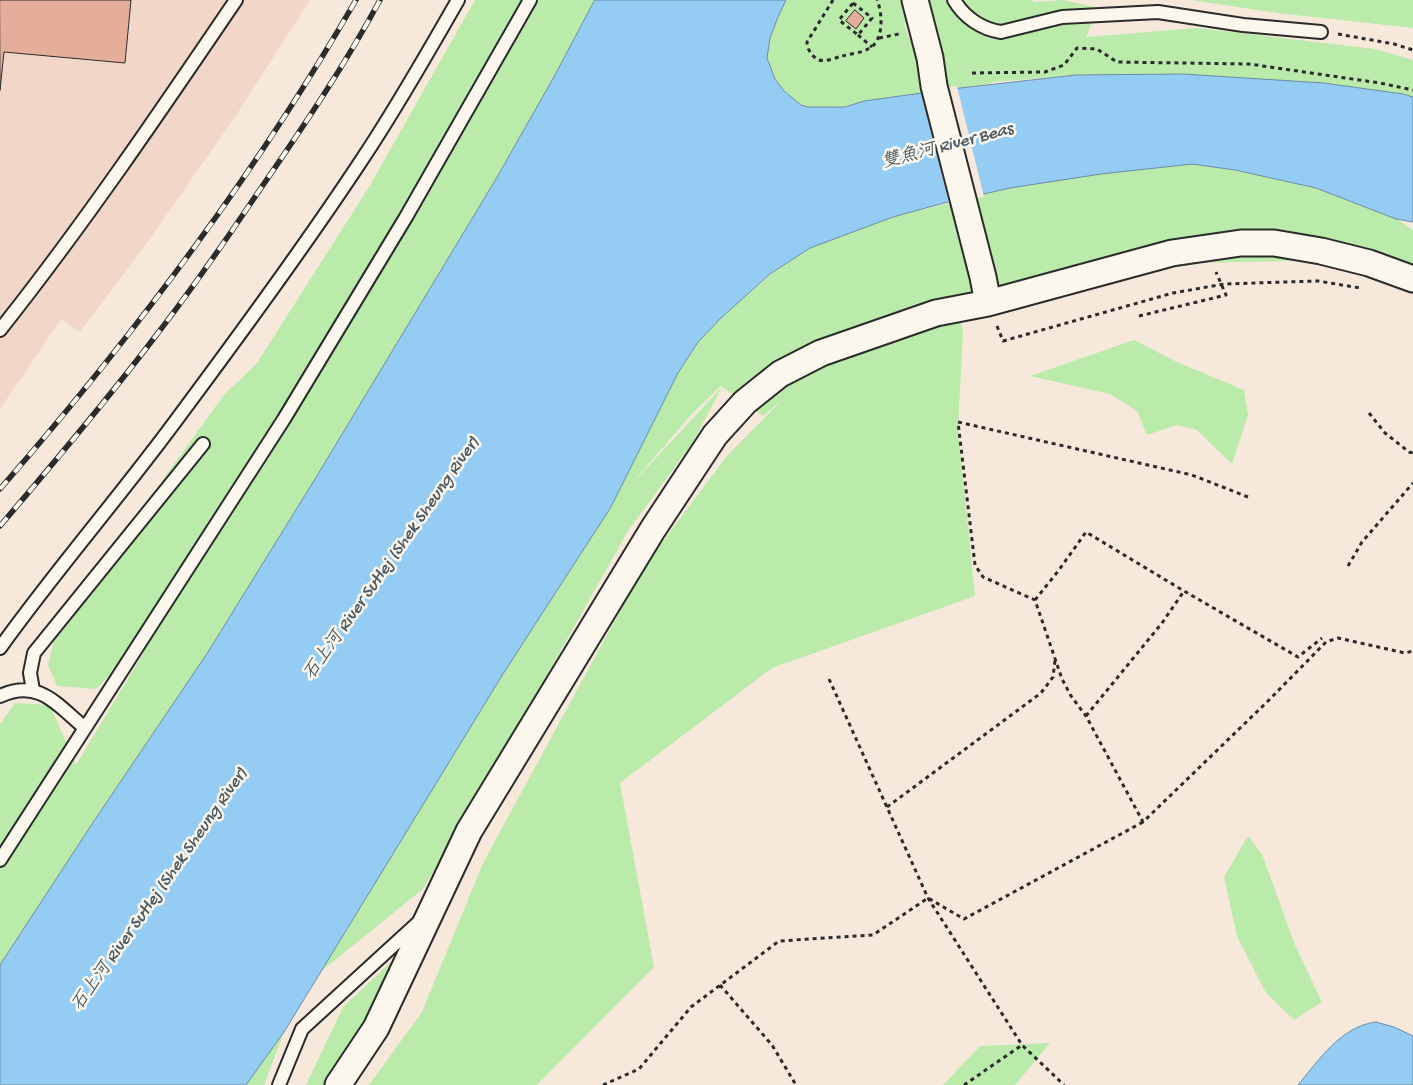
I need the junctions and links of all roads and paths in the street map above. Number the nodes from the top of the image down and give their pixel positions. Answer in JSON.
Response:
{"nodes":[{"id":1,"x":236,"y":0,"type":"edge"},
{"id":2,"x":458,"y":0,"type":"edge"},
{"id":3,"x":530,"y":0,"type":"edge"},
{"id":4,"x":833,"y":0,"type":"edge"},
{"id":5,"x":877,"y":0,"type":"edge"},
{"id":6,"x":916,"y":0,"type":"edge"},
{"id":7,"x":954,"y":0,"type":"edge"},
{"id":8,"x":854,"y":1,"type":"edge"},
{"id":9,"x":1321,"y":32,"type":"joint"},
{"id":10,"x":858,"y":35,"type":"junction"},
{"id":11,"x":872,"y":47,"type":"junction"},
{"id":12,"x":1413,"y":50,"type":"edge"},
{"id":13,"x":972,"y":73,"type":"dead end"},
{"id":14,"x":1413,"y":90,"type":"edge"},
{"id":15,"x":1216,"y":271,"type":"dead end"},
{"id":16,"x":1413,"y":279,"type":"edge"},
{"id":17,"x":1368,"y":290,"type":"dead end"},
{"id":18,"x":988,"y":303,"type":"junction"},
{"id":19,"x":1139,"y":316,"type":"dead end"},
{"id":20,"x":0,"y":330,"type":"edge"},
{"id":21,"x":1369,"y":413,"type":"dead end"},
{"id":22,"x":203,"y":444,"type":"dead end"},
{"id":23,"x":1413,"y":453,"type":"edge"},
{"id":24,"x":1413,"y":483,"type":"edge"},
{"id":25,"x":1248,"y":498,"type":"dead end"},
{"id":26,"x":1348,"y":566,"type":"dead end"},
{"id":27,"x":1184,"y":591,"type":"junction"},
{"id":28,"x":1034,"y":600,"type":"junction"},
{"id":29,"x":1322,"y":638,"type":"dead end"},
{"id":30,"x":0,"y":648,"type":"edge"},
{"id":31,"x":1413,"y":652,"type":"edge"},
{"id":32,"x":1055,"y":660,"type":"junction"},
{"id":33,"x":829,"y":679,"type":"dead end"},
{"id":34,"x":33,"y":690,"type":"junction"},
{"id":35,"x":0,"y":696,"type":"edge"},
{"id":36,"x":1086,"y":716,"type":"junction"},
{"id":37,"x":85,"y":728,"type":"junction"},
{"id":38,"x":887,"y":807,"type":"junction"},
{"id":39,"x":1143,"y":822,"type":"junction"},
{"id":40,"x":0,"y":860,"type":"edge"},
{"id":41,"x":928,"y":898,"type":"junction"},
{"id":42,"x":432,"y":910,"type":"junction"},
{"id":43,"x":720,"y":985,"type":"junction"},
{"id":44,"x":1022,"y":1044,"type":"junction"},
{"id":45,"x":279,"y":1085,"type":"edge"},
{"id":46,"x":338,"y":1085,"type":"edge"},
{"id":47,"x":603,"y":1085,"type":"edge"},
{"id":48,"x":796,"y":1085,"type":"edge"},
{"id":49,"x":964,"y":1085,"type":"edge"},
{"id":50,"x":1064,"y":1085,"type":"edge"}],
"edges":[{"from":1,"to":20,"type":"lane"},
{"from":2,"to":30,"type":"lane"},
{"from":3,"to":37,"type":"lane"},
{"from":4,"to":11,"type":"path"},
{"from":5,"to":11,"type":"path"},
{"from":6,"to":18,"type":"street"},
{"from":7,"to":9,"type":"lane"},
{"from":8,"to":10,"type":"path"},
{"from":8,"to":10,"type":"path"},
{"from":9,"to":12,"type":"path"},
{"from":10,"to":11,"type":"path"},
{"from":13,"to":14,"type":"path"},
{"from":15,"to":19,"type":"path"},
{"from":16,"to":18,"type":"street"},
{"from":17,"to":18,"type":"path"},
{"from":18,"to":42,"type":"street"},
{"from":21,"to":23,"type":"path"},
{"from":22,"to":34,"type":"lane"},
{"from":24,"to":26,"type":"path"},
{"from":25,"to":28,"type":"path"},
{"from":27,"to":28,"type":"path"},
{"from":27,"to":29,"type":"path"},
{"from":27,"to":36,"type":"path"},
{"from":28,"to":32,"type":"path"},
{"from":31,"to":39,"type":"path"},
{"from":32,"to":36,"type":"path"},
{"from":32,"to":38,"type":"path"},
{"from":33,"to":38,"type":"path"},
{"from":34,"to":35,"type":"lane"},
{"from":34,"to":37,"type":"lane"},
{"from":36,"to":39,"type":"path"},
{"from":37,"to":40,"type":"lane"},
{"from":38,"to":41,"type":"path"},
{"from":39,"to":41,"type":"path"},
{"from":41,"to":43,"type":"path"},
{"from":41,"to":44,"type":"path"},
{"from":42,"to":45,"type":"lane"},
{"from":42,"to":46,"type":"street"},
{"from":43,"to":47,"type":"path"},
{"from":43,"to":48,"type":"path"},
{"from":44,"to":49,"type":"path"},
{"from":44,"to":50,"type":"path"}]}
